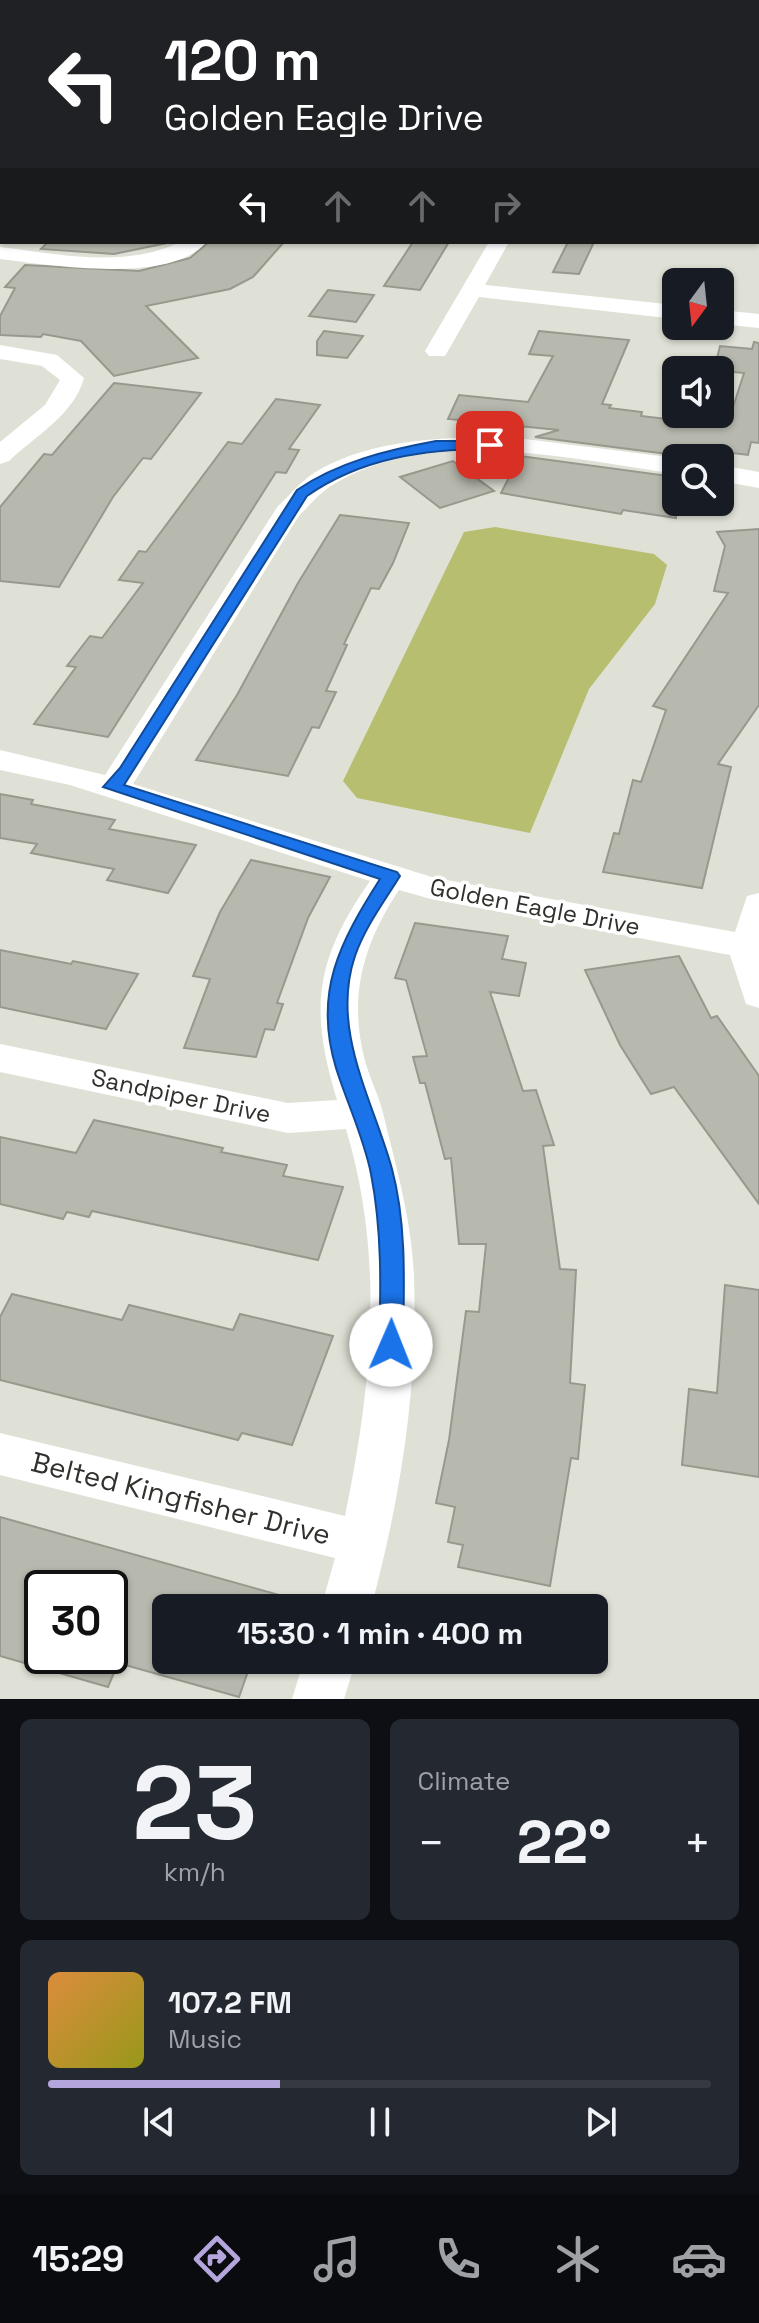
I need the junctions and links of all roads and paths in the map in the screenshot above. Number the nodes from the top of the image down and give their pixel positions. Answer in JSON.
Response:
{"nodes":[{"id":1,"x":192,"y":244,"type":"edge"},
{"id":2,"x":498,"y":244,"type":"edge"},
{"id":3,"x":1,"y":255,"type":"edge"},
{"id":4,"x":472,"y":290,"type":"junction"},
{"id":5,"x":662,"y":310,"type":"edge"},
{"id":6,"x":734,"y":318,"type":"edge"},
{"id":7,"x":759,"y":321,"type":"edge"},
{"id":8,"x":437,"y":351,"type":"dead end"},
{"id":9,"x":0,"y":352,"type":"edge"},
{"id":10,"x":0,"y":456,"type":"edge"},
{"id":11,"x":662,"y":464,"type":"edge"},
{"id":12,"x":734,"y":476,"type":"edge"},
{"id":13,"x":759,"y":480,"type":"edge"},
{"id":14,"x":0,"y":760,"type":"edge"},
{"id":15,"x":112,"y":787,"type":"junction"},
{"id":16,"x":391,"y":876,"type":"junction"},
{"id":17,"x":759,"y":904,"type":"edge"},
{"id":18,"x":750,"y":947,"type":"junction"},
{"id":19,"x":759,"y":995,"type":"edge"},
{"id":20,"x":0,"y":1058,"type":"edge"},
{"id":21,"x":363,"y":1113,"type":"junction"},
{"id":22,"x":0,"y":1454,"type":"edge"},
{"id":23,"x":362,"y":1542,"type":"junction"},
{"id":24,"x":349,"y":1594,"type":"edge"},
{"id":25,"x":326,"y":1674,"type":"edge"},
{"id":26,"x":318,"y":1699,"type":"edge"}],
"edges":[{"from":1,"to":3,"type":"street"},
{"from":2,"to":4,"type":"street"},
{"from":4,"to":5,"type":"street"},
{"from":4,"to":8,"type":"street"},
{"from":6,"to":7,"type":"street"},
{"from":9,"to":10,"type":"street"},
{"from":11,"to":15,"type":"street"},
{"from":12,"to":13,"type":"street"},
{"from":14,"to":15,"type":"street","name":"Golden Eagle Drive"},
{"from":15,"to":16,"type":"street","name":"Golden Eagle Drive"},
{"from":16,"to":18,"type":"street","name":"Golden Eagle Drive"},
{"from":16,"to":21,"type":"street"},
{"from":17,"to":18,"type":"street"},
{"from":18,"to":19,"type":"street"},
{"from":20,"to":21,"type":"street","name":"Sandpiper Drive"},
{"from":21,"to":23,"type":"street"},
{"from":22,"to":23,"type":"street","name":"Belted Kingfisher Drive"},
{"from":23,"to":24,"type":"street"},
{"from":25,"to":26,"type":"street"}]}
